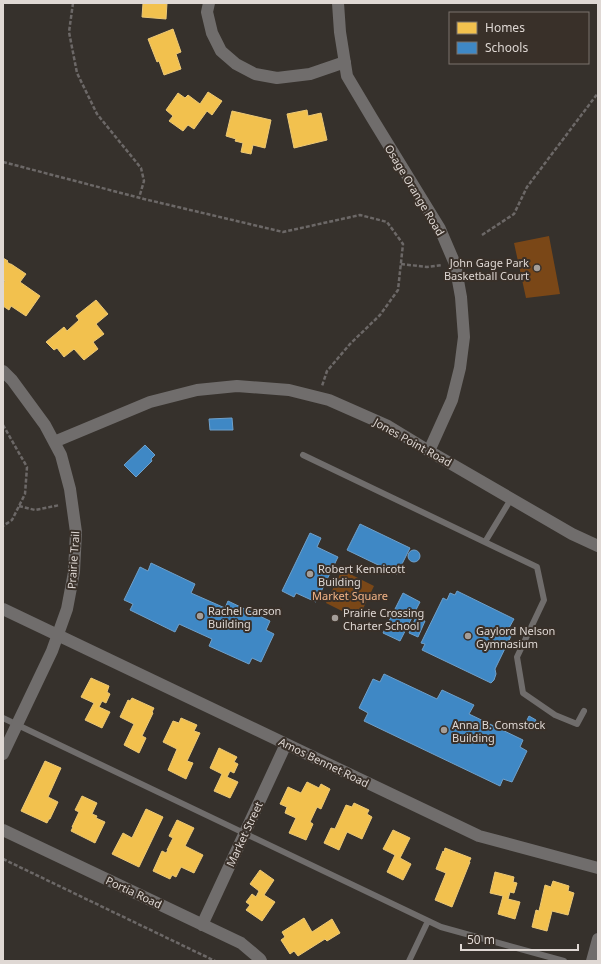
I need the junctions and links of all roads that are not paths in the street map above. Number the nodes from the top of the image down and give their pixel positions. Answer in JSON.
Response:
{"nodes":[{"id":1,"x":209,"y":3,"type":"edge"},
{"id":2,"x":338,"y":3,"type":"edge"},
{"id":3,"x":345,"y":62,"type":"junction"},
{"id":4,"x":3,"y":371,"type":"edge"},
{"id":5,"x":54,"y":442,"type":"junction"},
{"id":6,"x":429,"y":451,"type":"junction"},
{"id":7,"x":303,"y":455,"type":"dead end"},
{"id":8,"x":511,"y":498,"type":"junction"},
{"id":9,"x":485,"y":542,"type":"junction"},
{"id":10,"x":598,"y":546,"type":"edge"},
{"id":11,"x":3,"y":609,"type":"edge"},
{"id":12,"x":58,"y":635,"type":"junction"},
{"id":13,"x":584,"y":711,"type":"dead end"},
{"id":14,"x":3,"y":718,"type":"edge"},
{"id":15,"x":17,"y":725,"type":"junction"},
{"id":16,"x":286,"y":744,"type":"junction"},
{"id":17,"x":3,"y":754,"type":"edge"},
{"id":18,"x":3,"y":830,"type":"edge"},
{"id":19,"x":244,"y":834,"type":"junction"},
{"id":20,"x":598,"y":868,"type":"edge"},
{"id":21,"x":428,"y":921,"type":"junction"},
{"id":22,"x":202,"y":925,"type":"junction"},
{"id":23,"x":598,"y":939,"type":"edge"},
{"id":24,"x":261,"y":961,"type":"edge"},
{"id":25,"x":409,"y":961,"type":"edge"},
{"id":26,"x":564,"y":961,"type":"edge"},
{"id":27,"x":592,"y":961,"type":"edge"}],
"edges":[{"from":1,"to":3,"type":"street"},
{"from":2,"to":3,"type":"street","name":"Osage Orange Road"},
{"from":3,"to":6,"type":"street","name":"Osage Orange Road"},
{"from":4,"to":5,"type":"street","name":"Prairie Trail"},
{"from":5,"to":6,"type":"street","name":"Jones Point Road"},
{"from":5,"to":12,"type":"street","name":"Prairie Trail"},
{"from":6,"to":8,"type":"street","name":"Jones Point Road"},
{"from":7,"to":9,"type":"lane"},
{"from":8,"to":9,"type":"lane"},
{"from":8,"to":10,"type":"street","name":"Jones Point Road"},
{"from":9,"to":13,"type":"lane"},
{"from":11,"to":12,"type":"street","name":"Amos Bennet Road"},
{"from":12,"to":15,"type":"street","name":"Prairie Trail"},
{"from":12,"to":16,"type":"street","name":"Amos Bennet Road"},
{"from":14,"to":15,"type":"lane"},
{"from":15,"to":17,"type":"street","name":"Prairie Trail"},
{"from":15,"to":19,"type":"lane"},
{"from":16,"to":19,"type":"street","name":"Market Street"},
{"from":16,"to":20,"type":"street","name":"Amos Bennet Road"},
{"from":18,"to":22,"type":"street","name":"Portia Road"},
{"from":19,"to":21,"type":"lane"},
{"from":19,"to":22,"type":"street","name":"Market Street"},
{"from":21,"to":25,"type":"lane"},
{"from":21,"to":26,"type":"lane"},
{"from":22,"to":24,"type":"street","name":"Portia Road"},
{"from":23,"to":27,"type":"street"}]}
